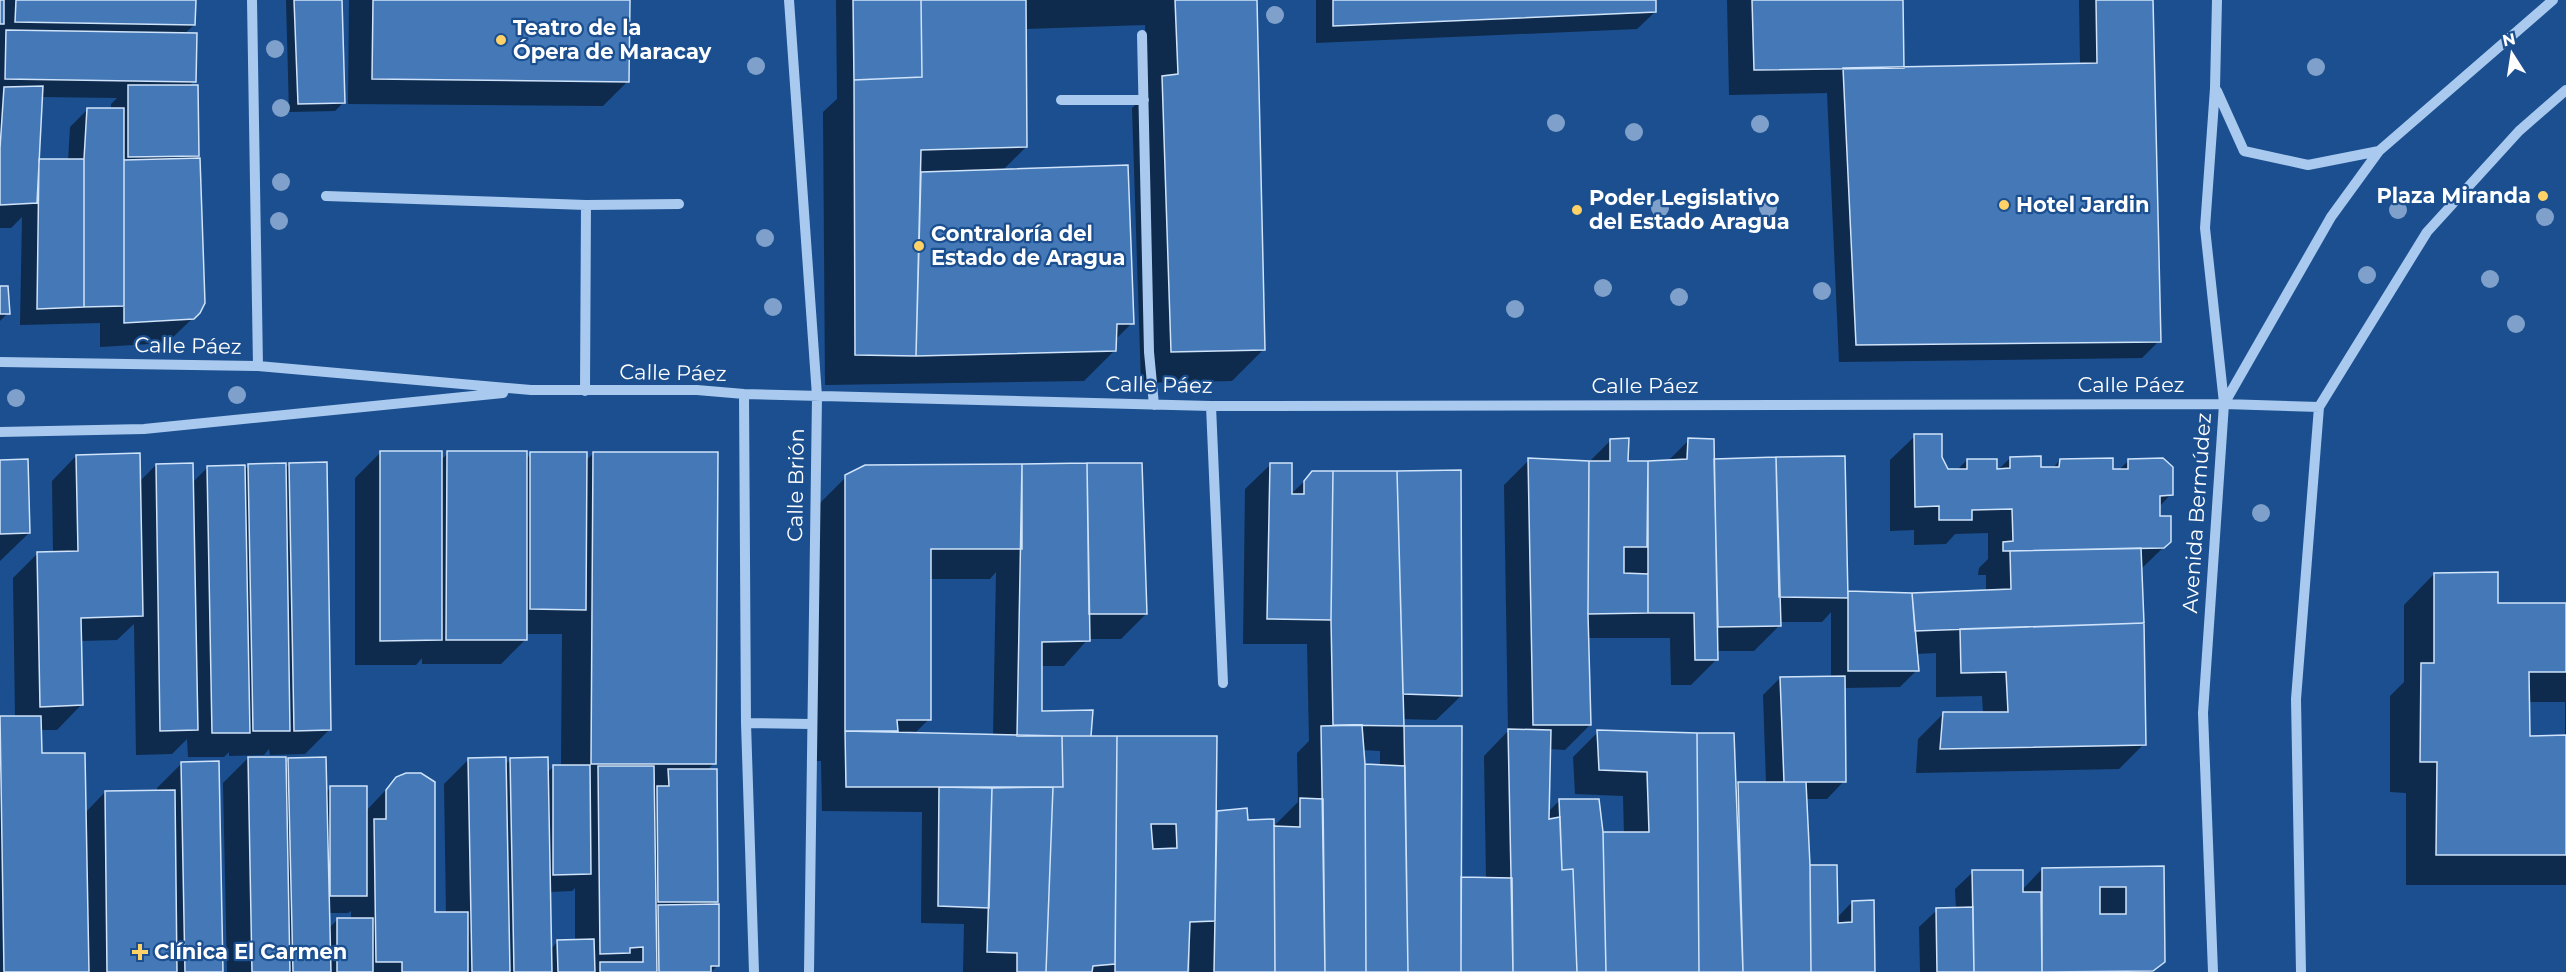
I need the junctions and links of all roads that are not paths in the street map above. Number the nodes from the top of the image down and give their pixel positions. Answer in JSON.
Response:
{"nodes":[{"id":1,"x":252,"y":0,"type":"edge"},
{"id":2,"x":789,"y":0,"type":"edge"},
{"id":3,"x":2217,"y":0,"type":"edge"},
{"id":4,"x":2553,"y":0,"type":"edge"},
{"id":5,"x":1142,"y":35,"type":"dead end"},
{"id":6,"x":2215,"y":88,"type":"junction"},
{"id":7,"x":2566,"y":90,"type":"edge"},
{"id":8,"x":1060,"y":100,"type":"dead end"},
{"id":9,"x":1144,"y":100,"type":"junction"},
{"id":10,"x":2379,"y":151,"type":"junction"},
{"id":11,"x":326,"y":196,"type":"dead end"},
{"id":12,"x":679,"y":204,"type":"dead end"},
{"id":13,"x":586,"y":206,"type":"junction"},
{"id":14,"x":0,"y":362,"type":"edge"},
{"id":15,"x":258,"y":366,"type":"junction"},
{"id":16,"x":531,"y":390,"type":"junction"},
{"id":17,"x":585,"y":391,"type":"junction"},
{"id":18,"x":744,"y":394,"type":"junction"},
{"id":19,"x":817,"y":396,"type":"junction"},
{"id":20,"x":2224,"y":404,"type":"junction"},
{"id":21,"x":1154,"y":405,"type":"junction"},
{"id":22,"x":1211,"y":406,"type":"junction"},
{"id":23,"x":2319,"y":408,"type":"junction"},
{"id":24,"x":0,"y":432,"type":"edge"},
{"id":25,"x":1223,"y":683,"type":"dead end"},
{"id":26,"x":746,"y":723,"type":"junction"},
{"id":27,"x":811,"y":724,"type":"junction"},
{"id":28,"x":754,"y":972,"type":"edge"},
{"id":29,"x":809,"y":972,"type":"edge"},
{"id":30,"x":2213,"y":972,"type":"edge"},
{"id":31,"x":2301,"y":972,"type":"edge"}],
"edges":[{"from":1,"to":15,"type":"street"},
{"from":2,"to":19,"type":"street","name":"Calle Brión"},
{"from":3,"to":6,"type":"street"},
{"from":4,"to":10,"type":"street","name":"Avenida Bermúdez"},
{"from":5,"to":9,"type":"street"},
{"from":6,"to":10,"type":"street"},
{"from":6,"to":20,"type":"street"},
{"from":7,"to":23,"type":"street"},
{"from":8,"to":9,"type":"street"},
{"from":9,"to":21,"type":"street"},
{"from":10,"to":20,"type":"street","name":"Avenida Bermúdez"},
{"from":11,"to":13,"type":"street"},
{"from":12,"to":13,"type":"street"},
{"from":13,"to":17,"type":"street"},
{"from":14,"to":15,"type":"street","name":"Calle Páez"},
{"from":15,"to":16,"type":"street","name":"Calle Páez"},
{"from":16,"to":17,"type":"street","name":"Calle Páez"},
{"from":16,"to":24,"type":"street"},
{"from":17,"to":18,"type":"street","name":"Calle Páez"},
{"from":18,"to":19,"type":"street","name":"Calle Páez"},
{"from":18,"to":26,"type":"street"},
{"from":19,"to":21,"type":"street","name":"Calle Páez"},
{"from":19,"to":27,"type":"street","name":"Calle Brión"},
{"from":20,"to":22,"type":"street","name":"Calle Páez"},
{"from":20,"to":23,"type":"street","name":"Calle Páez"},
{"from":20,"to":30,"type":"street","name":"Avenida Bermúdez"},
{"from":21,"to":22,"type":"street","name":"Calle Páez"},
{"from":22,"to":25,"type":"street"},
{"from":23,"to":31,"type":"street"},
{"from":26,"to":27,"type":"street"},
{"from":26,"to":28,"type":"street"},
{"from":27,"to":29,"type":"street","name":"Calle Brión"}]}
